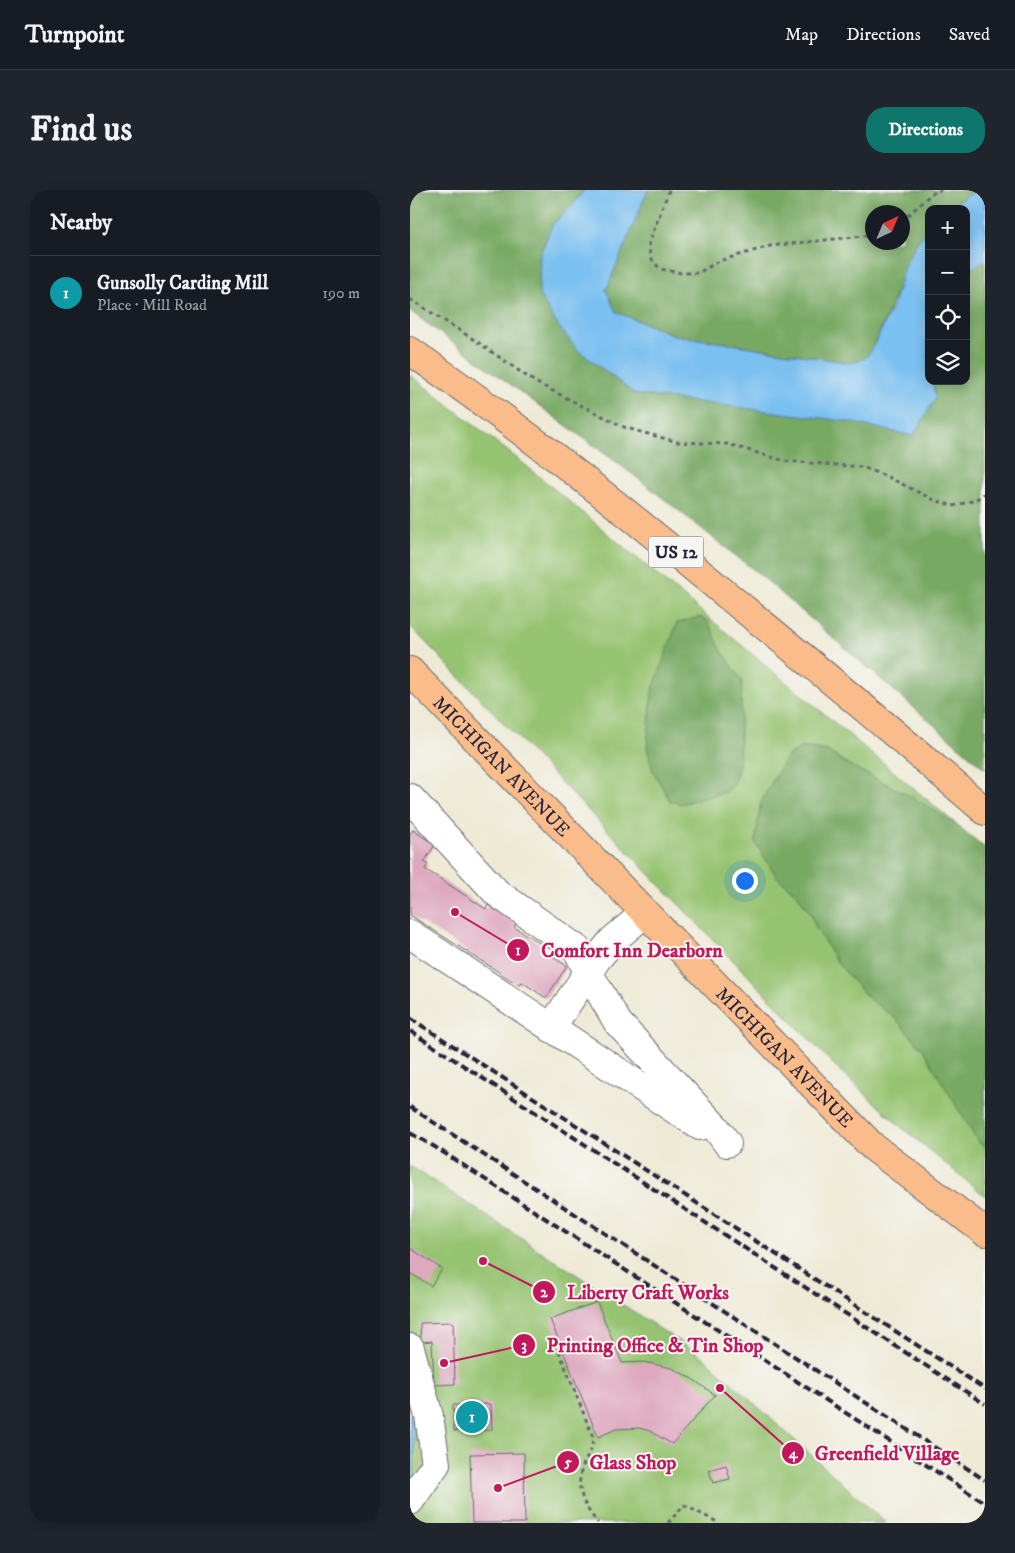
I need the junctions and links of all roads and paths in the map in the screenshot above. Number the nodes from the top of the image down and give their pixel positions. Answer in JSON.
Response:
{"nodes":[{"id":1,"x":669,"y":190,"type":"edge"},
{"id":2,"x":941,"y":190,"type":"edge"},
{"id":3,"x":910,"y":214,"type":"edge"},
{"id":4,"x":865,"y":236,"type":"edge"},
{"id":5,"x":410,"y":299,"type":"edge"},
{"id":6,"x":410,"y":351,"type":"edge"},
{"id":7,"x":985,"y":493,"type":"edge"},
{"id":8,"x":411,"y":676,"type":"edge"},
{"id":9,"x":410,"y":798,"type":"edge"},
{"id":10,"x":985,"y":811,"type":"edge"},
{"id":11,"x":645,"y":913,"type":"junction"},
{"id":12,"x":410,"y":934,"type":"edge"},
{"id":13,"x":588,"y":972,"type":"junction"},
{"id":14,"x":551,"y":1028,"type":"junction"},
{"id":15,"x":985,"y":1232,"type":"edge"},
{"id":16,"x":410,"y":1348,"type":"edge"},
{"id":17,"x":559,"y":1351,"type":"dead end"},
{"id":18,"x":410,"y":1501,"type":"edge"},
{"id":19,"x":598,"y":1523,"type":"edge"},
{"id":20,"x":668,"y":1523,"type":"edge"},
{"id":21,"x":719,"y":1523,"type":"edge"}],
"edges":[{"from":1,"to":4,"type":"path"},
{"from":2,"to":3,"type":"path"},
{"from":5,"to":7,"type":"path"},
{"from":6,"to":10,"type":"main road","number":"US 12"},
{"from":8,"to":11,"type":"main road","name":"MICHIGAN AVENUE"},
{"from":9,"to":13,"type":"street"},
{"from":11,"to":13,"type":"street"},
{"from":11,"to":15,"type":"main road","name":"MICHIGAN AVENUE"},
{"from":12,"to":14,"type":"street"},
{"from":13,"to":14,"type":"street"},
{"from":13,"to":14,"type":"street"},
{"from":16,"to":18,"type":"street"},
{"from":17,"to":19,"type":"path"},
{"from":20,"to":21,"type":"path"}]}
